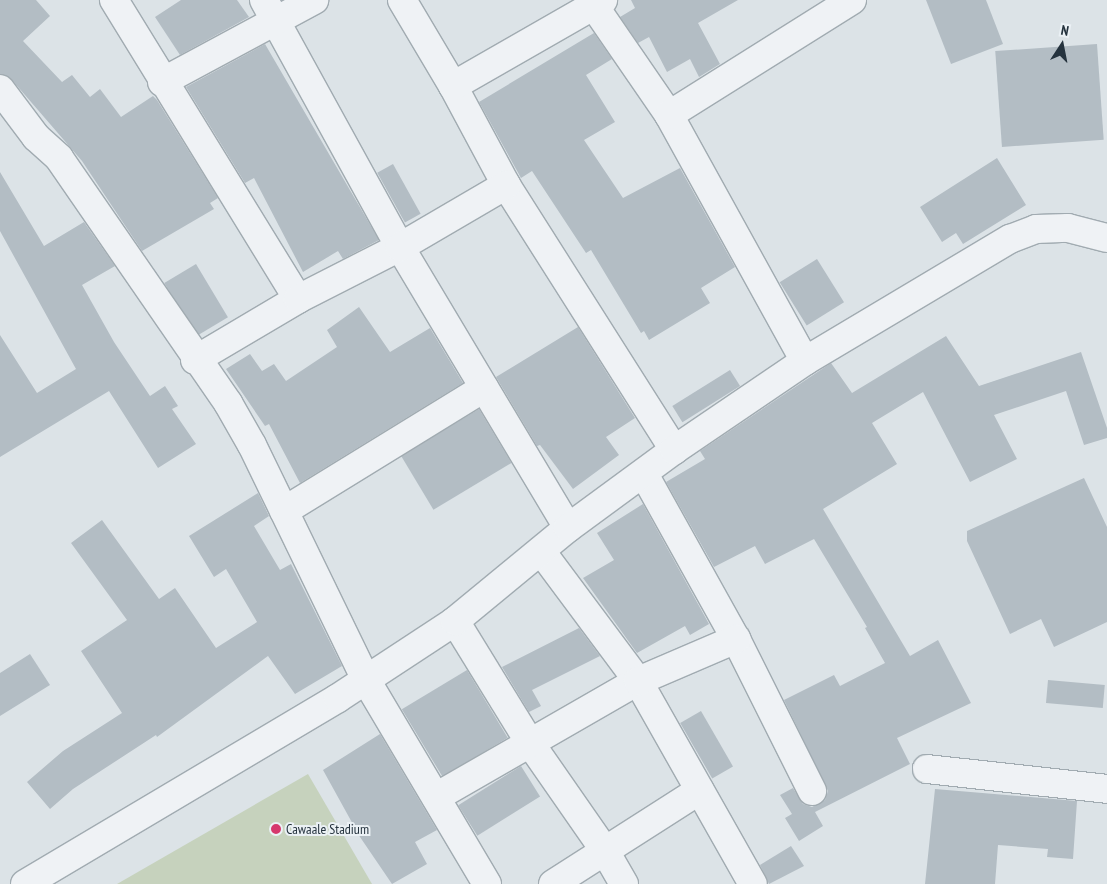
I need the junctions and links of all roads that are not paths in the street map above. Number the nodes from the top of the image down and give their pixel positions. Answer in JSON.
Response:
{"nodes":[{"id":1,"x":114,"y":0,"type":"edge"},
{"id":2,"x":314,"y":0,"type":"edge"},
{"id":3,"x":402,"y":0,"type":"edge"},
{"id":4,"x":852,"y":0,"type":"edge"},
{"id":5,"x":595,"y":2,"type":"edge"},
{"id":6,"x":269,"y":10,"type":"edge"},
{"id":7,"x":162,"y":82,"type":"junction"},
{"id":8,"x":453,"y":86,"type":"junction"},
{"id":9,"x":0,"y":89,"type":"edge"},
{"id":10,"x":669,"y":116,"type":"junction"},
{"id":11,"x":506,"y":185,"type":"junction"},
{"id":12,"x":1107,"y":238,"type":"edge"},
{"id":13,"x":400,"y":247,"type":"junction"},
{"id":14,"x":298,"y":298,"type":"junction"},
{"id":15,"x":195,"y":360,"type":"junction"},
{"id":16,"x":805,"y":360,"type":"junction"},
{"id":17,"x":484,"y":388,"type":"junction"},
{"id":18,"x":674,"y":450,"type":"junction"},
{"id":19,"x":644,"y":474,"type":"junction"},
{"id":20,"x":284,"y":511,"type":"junction"},
{"id":21,"x":568,"y":528,"type":"junction"},
{"id":22,"x":541,"y":552,"type":"junction"},
{"id":23,"x":455,"y":621,"type":"junction"},
{"id":24,"x":736,"y":639,"type":"junction"},
{"id":25,"x":366,"y":680,"type":"junction"},
{"id":26,"x":638,"y":681,"type":"junction"},
{"id":27,"x":530,"y":743,"type":"junction"},
{"id":28,"x":927,"y":769,"type":"dead end"},
{"id":29,"x":700,"y":790,"type":"junction"},
{"id":30,"x":812,"y":790,"type":"dead end"},
{"id":31,"x":1107,"y":790,"type":"edge"},
{"id":32,"x":436,"y":797,"type":"junction"},
{"id":33,"x":605,"y":851,"type":"junction"},
{"id":34,"x":25,"y":884,"type":"edge"},
{"id":35,"x":487,"y":884,"type":"edge"},
{"id":36,"x":553,"y":884,"type":"edge"},
{"id":37,"x":624,"y":884,"type":"edge"},
{"id":38,"x":753,"y":884,"type":"edge"}],
"edges":[{"from":1,"to":7,"type":"street"},
{"from":2,"to":6,"type":"street"},
{"from":3,"to":8,"type":"street"},
{"from":4,"to":10,"type":"street"},
{"from":5,"to":8,"type":"street"},
{"from":5,"to":10,"type":"street"},
{"from":6,"to":7,"type":"street"},
{"from":6,"to":13,"type":"street"},
{"from":7,"to":14,"type":"street"},
{"from":8,"to":11,"type":"street"},
{"from":9,"to":15,"type":"street"},
{"from":10,"to":16,"type":"street"},
{"from":11,"to":13,"type":"street"},
{"from":11,"to":18,"type":"street"},
{"from":12,"to":16,"type":"street"},
{"from":13,"to":14,"type":"street"},
{"from":13,"to":17,"type":"street"},
{"from":14,"to":15,"type":"street"},
{"from":15,"to":20,"type":"street"},
{"from":16,"to":18,"type":"street"},
{"from":17,"to":20,"type":"street"},
{"from":17,"to":21,"type":"street"},
{"from":18,"to":19,"type":"street"},
{"from":19,"to":21,"type":"street"},
{"from":19,"to":24,"type":"street"},
{"from":20,"to":25,"type":"street"},
{"from":21,"to":22,"type":"street"},
{"from":22,"to":23,"type":"street"},
{"from":22,"to":26,"type":"street"},
{"from":23,"to":25,"type":"street"},
{"from":23,"to":27,"type":"street"},
{"from":24,"to":26,"type":"street"},
{"from":24,"to":30,"type":"street"},
{"from":25,"to":32,"type":"street"},
{"from":25,"to":34,"type":"street"},
{"from":26,"to":27,"type":"street"},
{"from":26,"to":29,"type":"street"},
{"from":27,"to":32,"type":"street"},
{"from":27,"to":33,"type":"street"},
{"from":28,"to":31,"type":"street"},
{"from":29,"to":33,"type":"street"},
{"from":29,"to":38,"type":"street"},
{"from":32,"to":35,"type":"street"},
{"from":33,"to":36,"type":"street"},
{"from":33,"to":37,"type":"street"}]}
